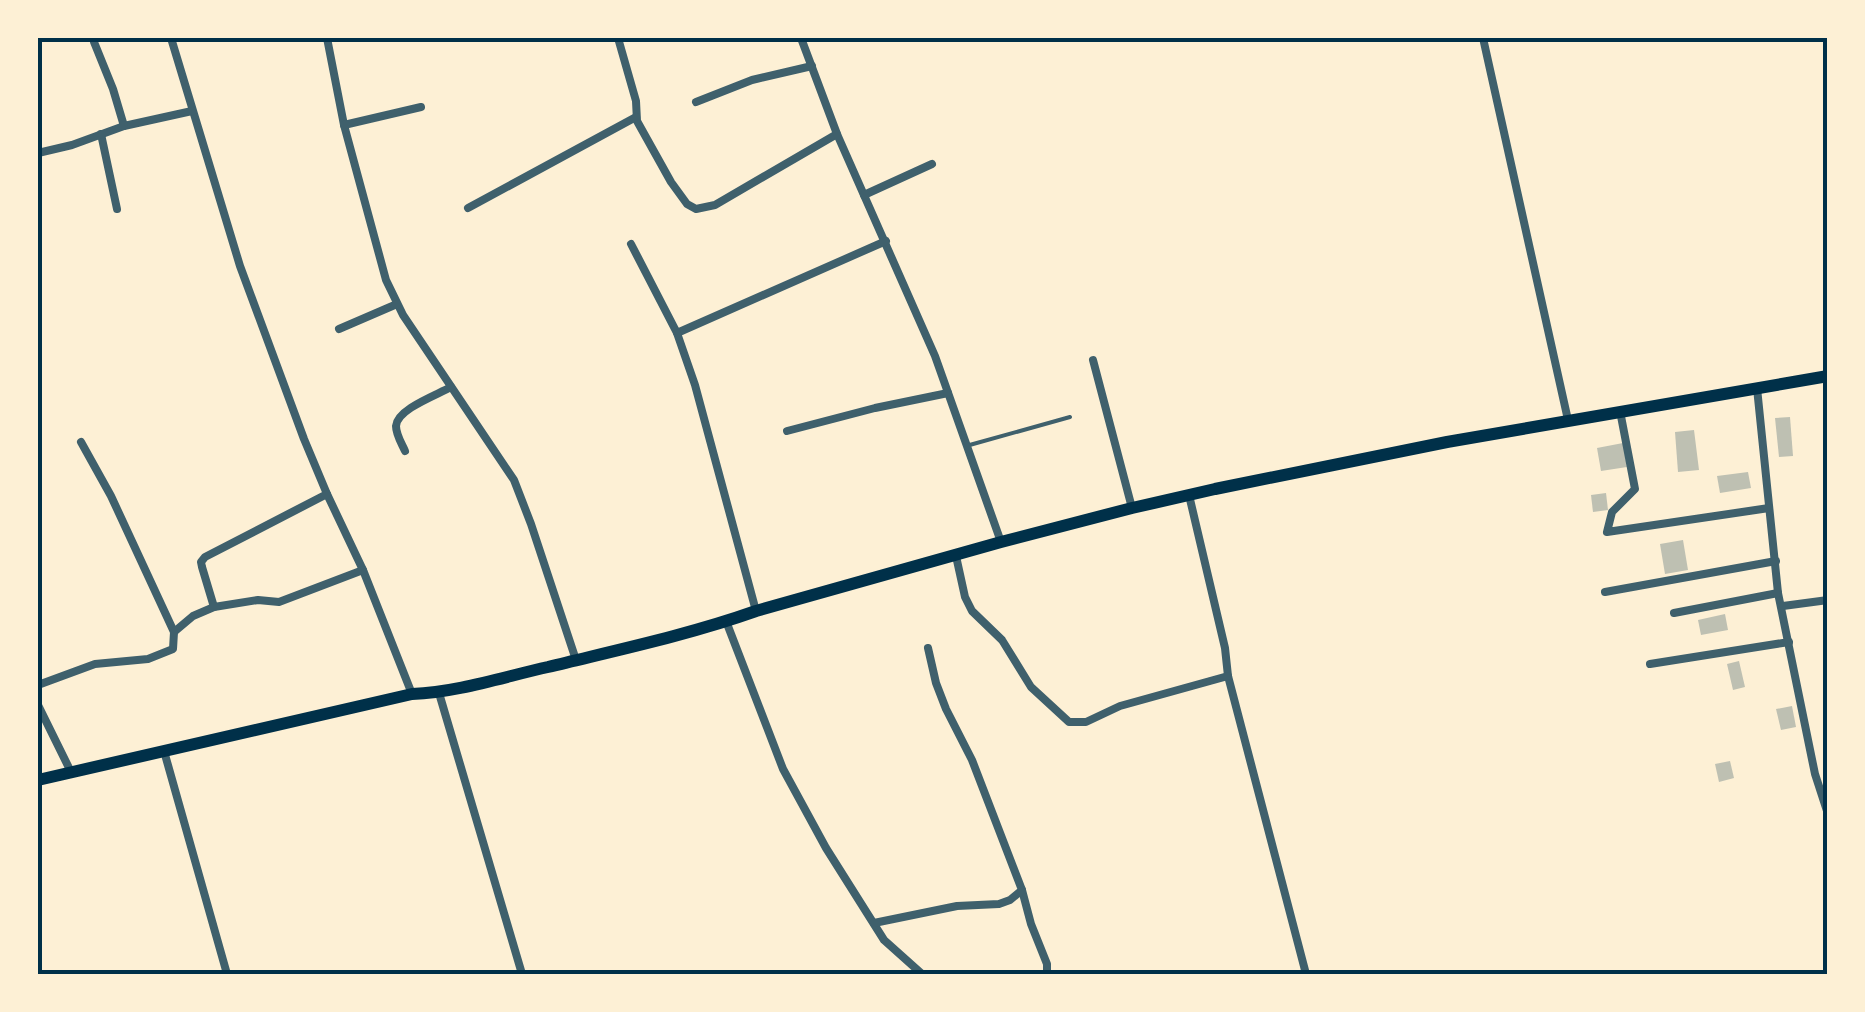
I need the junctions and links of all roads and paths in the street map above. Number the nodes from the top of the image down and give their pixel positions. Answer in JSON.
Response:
{"nodes":[{"id":1,"x":171,"y":38,"type":"edge"},
{"id":2,"x":327,"y":38,"type":"edge"},
{"id":3,"x":618,"y":38,"type":"edge"},
{"id":4,"x":802,"y":38,"type":"edge"},
{"id":5,"x":1483,"y":38,"type":"edge"},
{"id":6,"x":94,"y":42,"type":"dead end"},
{"id":7,"x":812,"y":66,"type":"junction"},
{"id":8,"x":696,"y":102,"type":"dead end"},
{"id":9,"x":420,"y":107,"type":"dead end"},
{"id":10,"x":192,"y":111,"type":"junction"},
{"id":11,"x":636,"y":117,"type":"junction"},
{"id":12,"x":344,"y":125,"type":"junction"},
{"id":13,"x":124,"y":126,"type":"junction"},
{"id":14,"x":101,"y":134,"type":"junction"},
{"id":15,"x":836,"y":134,"type":"junction"},
{"id":16,"x":38,"y":153,"type":"edge"},
{"id":17,"x":932,"y":164,"type":"dead end"},
{"id":18,"x":864,"y":195,"type":"junction"},
{"id":19,"x":468,"y":208,"type":"dead end"},
{"id":20,"x":117,"y":209,"type":"dead end"},
{"id":21,"x":886,"y":241,"type":"junction"},
{"id":22,"x":631,"y":244,"type":"dead end"},
{"id":23,"x":397,"y":304,"type":"junction"},
{"id":24,"x":339,"y":328,"type":"dead end"},
{"id":25,"x":678,"y":333,"type":"junction"},
{"id":26,"x":1093,"y":360,"type":"dead end"},
{"id":27,"x":1828,"y":376,"type":"edge"},
{"id":28,"x":451,"y":387,"type":"junction"},
{"id":29,"x":1757,"y":388,"type":"junction"},
{"id":30,"x":948,"y":393,"type":"junction"},
{"id":31,"x":1620,"y":411,"type":"junction"},
{"id":32,"x":1070,"y":417,"type":"dead end"},
{"id":33,"x":1568,"y":420,"type":"junction"},
{"id":34,"x":787,"y":431,"type":"dead end"},
{"id":35,"x":81,"y":442,"type":"dead end"},
{"id":36,"x":966,"y":446,"type":"junction"},
{"id":37,"x":405,"y":451,"type":"dead end"},
{"id":38,"x":327,"y":494,"type":"junction"},
{"id":39,"x":1190,"y":494,"type":"junction"},
{"id":40,"x":1132,"y":508,"type":"junction"},
{"id":41,"x":1768,"y":508,"type":"junction"},
{"id":42,"x":1001,"y":542,"type":"junction"},
{"id":43,"x":956,"y":556,"type":"junction"},
{"id":44,"x":1776,"y":561,"type":"junction"},
{"id":45,"x":363,"y":570,"type":"junction"},
{"id":46,"x":1606,"y":592,"type":"dead end"},
{"id":47,"x":1778,"y":593,"type":"junction"},
{"id":48,"x":1828,"y":600,"type":"edge"},
{"id":49,"x":1782,"y":606,"type":"junction"},
{"id":50,"x":214,"y":607,"type":"junction"},
{"id":51,"x":756,"y":611,"type":"junction"},
{"id":52,"x":1674,"y":614,"type":"dead end"},
{"id":53,"x":726,"y":621,"type":"junction"},
{"id":54,"x":174,"y":632,"type":"junction"},
{"id":55,"x":1790,"y":642,"type":"junction"},
{"id":56,"x":928,"y":648,"type":"dead end"},
{"id":57,"x":576,"y":660,"type":"junction"},
{"id":58,"x":1650,"y":664,"type":"dead end"},
{"id":59,"x":1228,"y":676,"type":"junction"},
{"id":60,"x":38,"y":684,"type":"edge"},
{"id":61,"x":438,"y":693,"type":"junction"},
{"id":62,"x":412,"y":694,"type":"junction"},
{"id":63,"x":38,"y":705,"type":"edge"},
{"id":64,"x":164,"y":750,"type":"junction"},
{"id":65,"x":71,"y":772,"type":"junction"},
{"id":66,"x":38,"y":780,"type":"edge"},
{"id":67,"x":1828,"y":814,"type":"edge"},
{"id":68,"x":1022,"y":890,"type":"junction"},
{"id":69,"x":874,"y":922,"type":"junction"},
{"id":70,"x":227,"y":974,"type":"edge"},
{"id":71,"x":522,"y":974,"type":"edge"},
{"id":72,"x":922,"y":974,"type":"edge"},
{"id":73,"x":1047,"y":974,"type":"edge"},
{"id":74,"x":1306,"y":974,"type":"edge"}],
"edges":[{"from":1,"to":10,"type":"street"},
{"from":2,"to":12,"type":"street"},
{"from":3,"to":11,"type":"street"},
{"from":4,"to":7,"type":"street"},
{"from":5,"to":33,"type":"street"},
{"from":6,"to":13,"type":"street"},
{"from":7,"to":8,"type":"street"},
{"from":7,"to":15,"type":"street"},
{"from":9,"to":12,"type":"street"},
{"from":10,"to":13,"type":"street"},
{"from":10,"to":38,"type":"street"},
{"from":11,"to":15,"type":"street"},
{"from":11,"to":19,"type":"street"},
{"from":12,"to":23,"type":"street"},
{"from":13,"to":14,"type":"street"},
{"from":14,"to":16,"type":"street"},
{"from":14,"to":20,"type":"street"},
{"from":15,"to":18,"type":"street"},
{"from":17,"to":18,"type":"street"},
{"from":18,"to":21,"type":"street"},
{"from":21,"to":25,"type":"street"},
{"from":21,"to":30,"type":"street"},
{"from":22,"to":25,"type":"street"},
{"from":23,"to":24,"type":"street"},
{"from":23,"to":28,"type":"street"},
{"from":25,"to":51,"type":"street"},
{"from":26,"to":40,"type":"street"},
{"from":27,"to":29,"type":"main road"},
{"from":28,"to":37,"type":"street"},
{"from":28,"to":57,"type":"street"},
{"from":29,"to":31,"type":"main road"},
{"from":29,"to":41,"type":"street"},
{"from":30,"to":34,"type":"street"},
{"from":30,"to":36,"type":"street"},
{"from":31,"to":33,"type":"main road"},
{"from":31,"to":41,"type":"street"},
{"from":32,"to":36,"type":"lane"},
{"from":33,"to":39,"type":"main road"},
{"from":35,"to":54,"type":"street"},
{"from":36,"to":42,"type":"street"},
{"from":38,"to":45,"type":"street"},
{"from":38,"to":50,"type":"street"},
{"from":39,"to":40,"type":"main road"},
{"from":39,"to":59,"type":"street"},
{"from":40,"to":42,"type":"main road"},
{"from":41,"to":44,"type":"street"},
{"from":42,"to":43,"type":"main road"},
{"from":43,"to":51,"type":"main road"},
{"from":43,"to":59,"type":"street"},
{"from":44,"to":46,"type":"street"},
{"from":44,"to":47,"type":"street"},
{"from":45,"to":50,"type":"street"},
{"from":45,"to":62,"type":"street"},
{"from":47,"to":49,"type":"street"},
{"from":47,"to":52,"type":"street"},
{"from":48,"to":49,"type":"street"},
{"from":49,"to":55,"type":"street"},
{"from":50,"to":54,"type":"street"},
{"from":51,"to":53,"type":"main road"},
{"from":53,"to":57,"type":"main road"},
{"from":53,"to":69,"type":"street"},
{"from":54,"to":60,"type":"street"},
{"from":55,"to":58,"type":"street"},
{"from":55,"to":67,"type":"street"},
{"from":56,"to":68,"type":"street"},
{"from":57,"to":61,"type":"main road"},
{"from":59,"to":74,"type":"street"},
{"from":61,"to":62,"type":"main road"},
{"from":61,"to":71,"type":"street"},
{"from":62,"to":64,"type":"main road"},
{"from":63,"to":65,"type":"street"},
{"from":64,"to":65,"type":"main road"},
{"from":64,"to":70,"type":"street"},
{"from":65,"to":66,"type":"main road"},
{"from":68,"to":69,"type":"street"},
{"from":68,"to":73,"type":"street"},
{"from":69,"to":72,"type":"street"}]}
